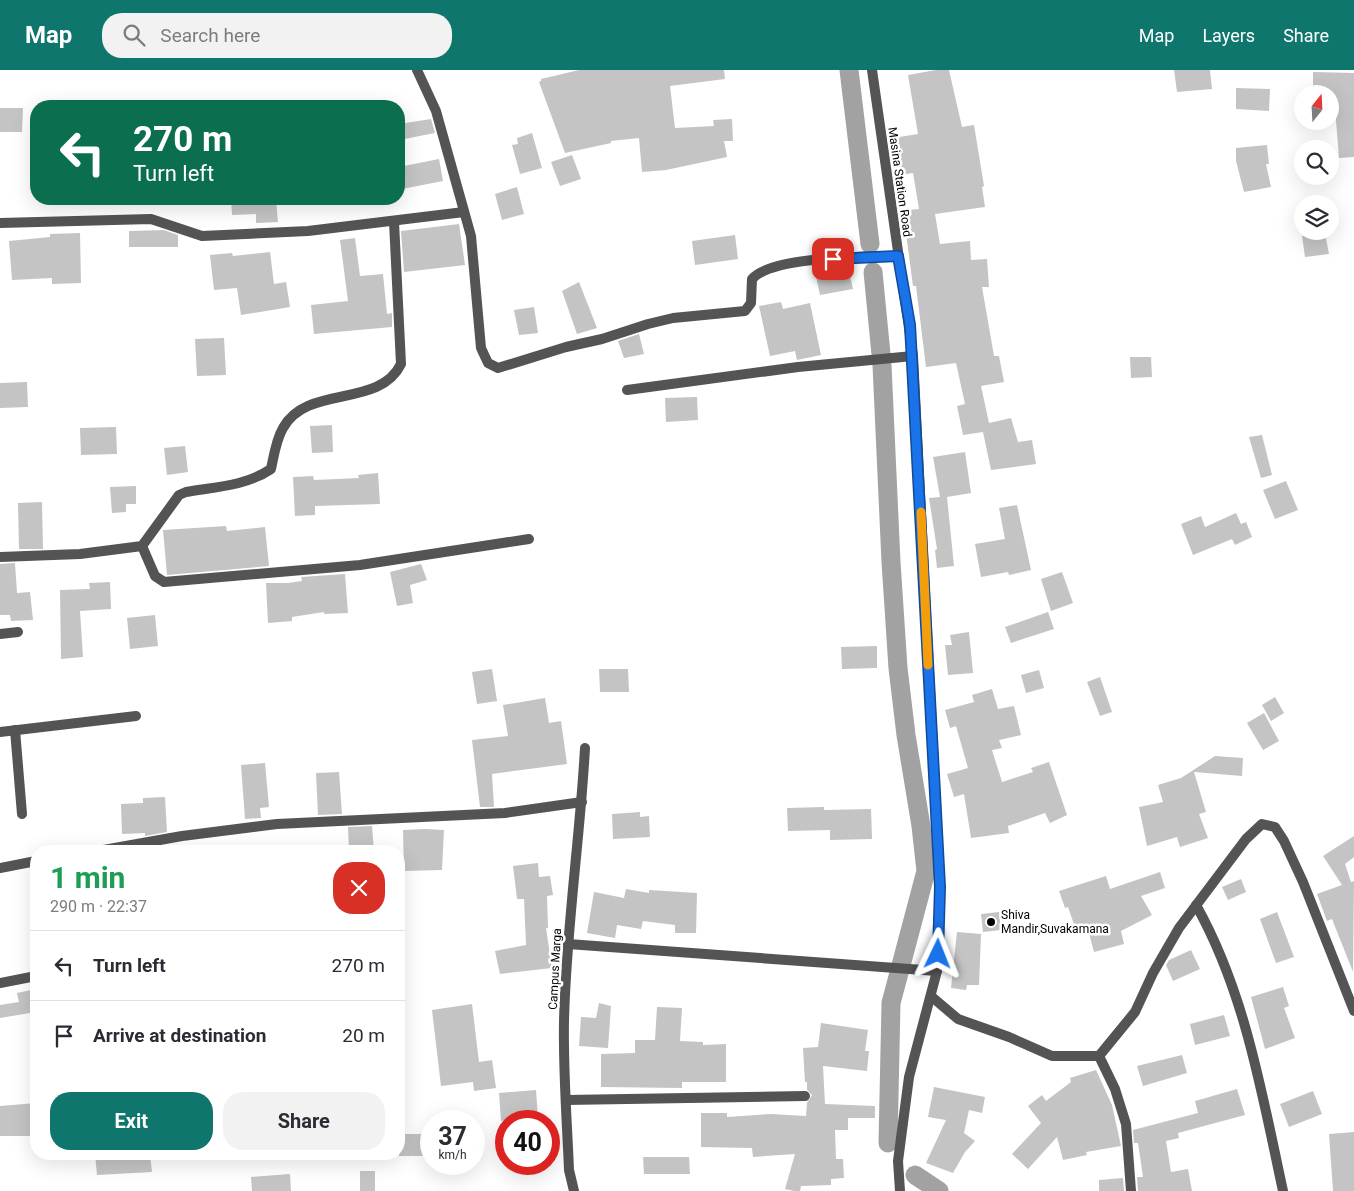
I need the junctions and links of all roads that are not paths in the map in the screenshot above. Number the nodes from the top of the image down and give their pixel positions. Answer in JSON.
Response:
{"nodes":[{"id":1,"x":417,"y":70,"type":"edge"},
{"id":2,"x":872,"y":70,"type":"edge"},
{"id":3,"x":464,"y":212,"type":"junction"},
{"id":4,"x":394,"y":222,"type":"junction"},
{"id":5,"x":0,"y":223,"type":"edge"},
{"id":6,"x":898,"y":256,"type":"junction"},
{"id":7,"x":913,"y":356,"type":"junction"},
{"id":8,"x":627,"y":390,"type":"dead end"},
{"id":9,"x":528,"y":539,"type":"dead end"},
{"id":10,"x":142,"y":546,"type":"junction"},
{"id":11,"x":0,"y":557,"type":"edge"},
{"id":12,"x":18,"y":632,"type":"dead end"},
{"id":13,"x":0,"y":634,"type":"edge"},
{"id":14,"x":136,"y":716,"type":"dead end"},
{"id":15,"x":15,"y":730,"type":"junction"},
{"id":16,"x":0,"y":732,"type":"edge"},
{"id":17,"x":585,"y":748,"type":"dead end"},
{"id":18,"x":582,"y":802,"type":"junction"},
{"id":19,"x":22,"y":814,"type":"dead end"},
{"id":20,"x":132,"y":845,"type":"edge"},
{"id":21,"x":30,"y":862,"type":"edge"},
{"id":22,"x":0,"y":868,"type":"edge"},
{"id":23,"x":1196,"y":905,"type":"junction"},
{"id":24,"x":568,"y":944,"type":"junction"},
{"id":25,"x":937,"y":971,"type":"junction"},
{"id":26,"x":30,"y":977,"type":"edge"},
{"id":27,"x":0,"y":982,"type":"edge"},
{"id":28,"x":932,"y":997,"type":"junction"},
{"id":29,"x":1354,"y":1011,"type":"edge"},
{"id":30,"x":1099,"y":1056,"type":"junction"},
{"id":31,"x":806,"y":1096,"type":"dead end"},
{"id":32,"x":566,"y":1100,"type":"junction"},
{"id":33,"x":574,"y":1191,"type":"edge"},
{"id":34,"x":900,"y":1191,"type":"edge"},
{"id":35,"x":1132,"y":1191,"type":"edge"},
{"id":36,"x":1283,"y":1191,"type":"edge"}],
"edges":[{"from":1,"to":3,"type":"street"},
{"from":2,"to":6,"type":"street","name":"Masina Station Road"},
{"from":3,"to":4,"type":"street"},
{"from":3,"to":6,"type":"street"},
{"from":4,"to":5,"type":"street"},
{"from":4,"to":10,"type":"street"},
{"from":6,"to":7,"type":"street","name":"Masina Station Road"},
{"from":7,"to":8,"type":"street"},
{"from":7,"to":25,"type":"street","name":"Masina Station Road"},
{"from":9,"to":10,"type":"street"},
{"from":10,"to":11,"type":"street"},
{"from":12,"to":13,"type":"street"},
{"from":14,"to":15,"type":"street"},
{"from":15,"to":16,"type":"street"},
{"from":15,"to":19,"type":"street"},
{"from":17,"to":18,"type":"street","name":"Campus Marga"},
{"from":18,"to":20,"type":"street"},
{"from":18,"to":24,"type":"street","name":"Campus Marga"},
{"from":21,"to":22,"type":"street"},
{"from":23,"to":29,"type":"street"},
{"from":23,"to":30,"type":"street"},
{"from":23,"to":36,"type":"street"},
{"from":24,"to":25,"type":"street"},
{"from":24,"to":32,"type":"street","name":"Campus Marga"},
{"from":25,"to":28,"type":"street","name":"Masina Station Road"},
{"from":26,"to":27,"type":"street"},
{"from":28,"to":30,"type":"street"},
{"from":28,"to":34,"type":"street","name":"Masina Station Road"},
{"from":30,"to":35,"type":"street"},
{"from":31,"to":32,"type":"street"},
{"from":32,"to":33,"type":"street","name":"Campus Marga"}]}
